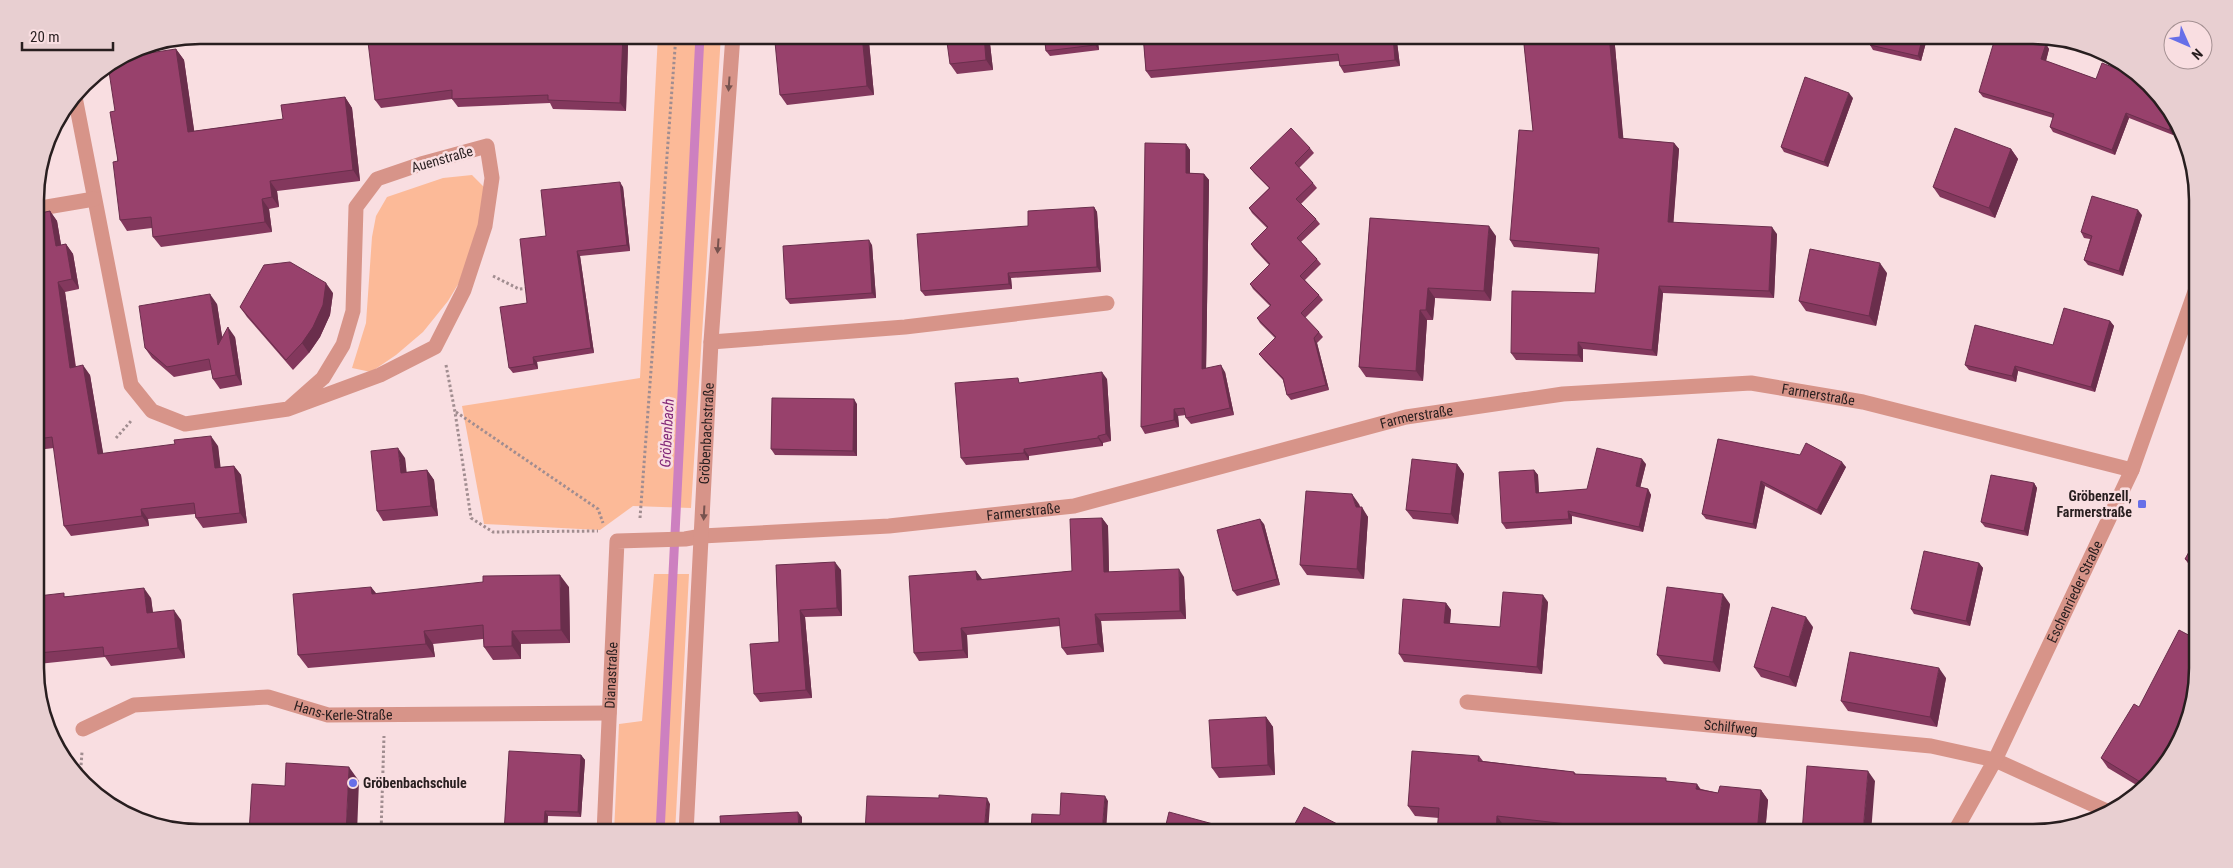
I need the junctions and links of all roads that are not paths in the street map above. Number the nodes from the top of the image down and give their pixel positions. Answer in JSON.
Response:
{"nodes":[{"id":1,"x":732,"y":44,"type":"edge"},
{"id":2,"x":76,"y":104,"type":"edge"},
{"id":3,"x":94,"y":200,"type":"junction"},
{"id":4,"x":44,"y":208,"type":"edge"},
{"id":5,"x":1107,"y":303,"type":"dead end"},
{"id":6,"x":2189,"y":309,"type":"edge"},
{"id":7,"x":712,"y":342,"type":"junction"},
{"id":8,"x":288,"y":409,"type":"junction"},
{"id":9,"x":2132,"y":470,"type":"junction"},
{"id":10,"x":702,"y":536,"type":"junction"},
{"id":11,"x":1467,"y":702,"type":"dead end"},
{"id":12,"x":608,"y":713,"type":"junction"},
{"id":13,"x":83,"y":729,"type":"road end"},
{"id":14,"x":1995,"y":760,"type":"junction"},
{"id":15,"x":2101,"y":808,"type":"edge"},
{"id":16,"x":604,"y":824,"type":"edge"},
{"id":17,"x":686,"y":824,"type":"edge"},
{"id":18,"x":1959,"y":824,"type":"edge"}],
"edges":[{"from":1,"to":7,"type":"street","name":"Gröbenbachstraße","one_way":true},
{"from":2,"to":3,"type":"street"},
{"from":3,"to":4,"type":"street"},
{"from":3,"to":8,"type":"street"},
{"from":5,"to":7,"type":"street"},
{"from":6,"to":9,"type":"street","name":"Eschenrieder Straße"},
{"from":7,"to":10,"type":"street","name":"Gröbenbachstraße","one_way":true},
{"from":8,"to":8,"type":"street","name":"Auenstraße"},
{"from":9,"to":10,"type":"street","name":"Farmerstraße"},
{"from":9,"to":14,"type":"street","name":"Eschenrieder Straße"},
{"from":10,"to":12,"type":"street","name":"Dianastraße"},
{"from":10,"to":17,"type":"street","name":"Gröbenbachstraße"},
{"from":11,"to":14,"type":"street","name":"Schilfweg"},
{"from":12,"to":13,"type":"street","name":"Hans-Kerle-Straße"},
{"from":12,"to":16,"type":"street","name":"Dianastraße"},
{"from":14,"to":15,"type":"street","name":"Schilfweg"},
{"from":14,"to":18,"type":"street","name":"Eschenrieder Straße"}]}
